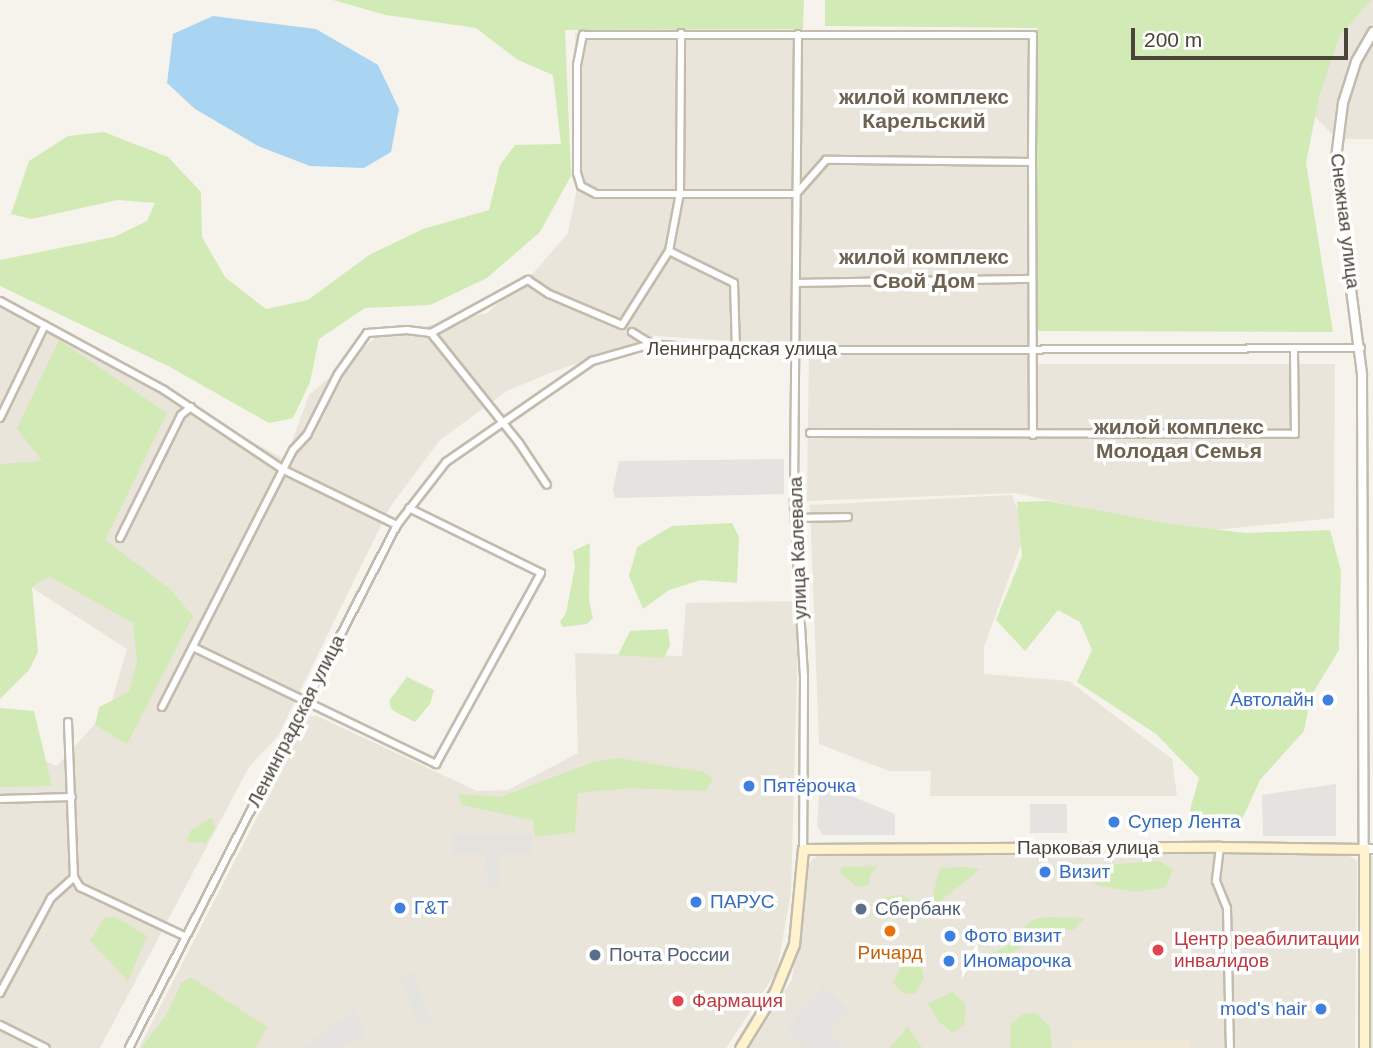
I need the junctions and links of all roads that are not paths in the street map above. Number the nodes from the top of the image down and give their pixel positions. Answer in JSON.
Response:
{"nodes":[{"id":1,"x":1373,"y":32,"type":"edge"},
{"id":2,"x":681,"y":33,"type":"junction"},
{"id":3,"x":798,"y":34,"type":"junction"},
{"id":4,"x":1032,"y":162,"type":"junction"},
{"id":5,"x":680,"y":193,"type":"junction"},
{"id":6,"x":796,"y":194,"type":"junction"},
{"id":7,"x":669,"y":251,"type":"junction"},
{"id":8,"x":1032,"y":279,"type":"junction"},
{"id":9,"x":797,"y":284,"type":"junction"},
{"id":10,"x":0,"y":301,"type":"edge"},
{"id":11,"x":45,"y":325,"type":"junction"},
{"id":12,"x":632,"y":332,"type":"dead end"},
{"id":13,"x":431,"y":333,"type":"junction"},
{"id":14,"x":651,"y":344,"type":"junction"},
{"id":15,"x":1294,"y":348,"type":"junction"},
{"id":16,"x":1361,"y":348,"type":"junction"},
{"id":17,"x":1033,"y":349,"type":"junction"},
{"id":18,"x":797,"y":350,"type":"junction"},
{"id":19,"x":736,"y":351,"type":"junction"},
{"id":20,"x":191,"y":407,"type":"junction"},
{"id":21,"x":0,"y":418,"type":"edge"},
{"id":22,"x":500,"y":420,"type":"junction"},
{"id":23,"x":796,"y":431,"type":"junction"},
{"id":24,"x":1033,"y":435,"type":"junction"},
{"id":25,"x":284,"y":470,"type":"junction"},
{"id":26,"x":547,"y":485,"type":"dead end"},
{"id":27,"x":409,"y":508,"type":"junction"},
{"id":28,"x":848,"y":517,"type":"dead end"},
{"id":29,"x":795,"y":518,"type":"junction"},
{"id":30,"x":397,"y":525,"type":"junction"},
{"id":31,"x":120,"y":538,"type":"dead end"},
{"id":32,"x":193,"y":647,"type":"junction"},
{"id":33,"x":306,"y":704,"type":"junction"},
{"id":34,"x":162,"y":707,"type":"dead end"},
{"id":35,"x":68,"y":722,"type":"dead end"},
{"id":36,"x":72,"y":797,"type":"junction"},
{"id":37,"x":0,"y":799,"type":"edge"},
{"id":38,"x":1220,"y":847,"type":"junction"},
{"id":39,"x":803,"y":849,"type":"junction"},
{"id":40,"x":1369,"y":849,"type":"edge"},
{"id":41,"x":74,"y":877,"type":"junction"},
{"id":42,"x":184,"y":936,"type":"junction"},
{"id":43,"x":0,"y":993,"type":"edge"},
{"id":44,"x":0,"y":1025,"type":"edge"},
{"id":45,"x":46,"y":1048,"type":"edge"},
{"id":46,"x":129,"y":1048,"type":"edge"},
{"id":47,"x":740,"y":1048,"type":"edge"},
{"id":48,"x":1230,"y":1048,"type":"edge"},
{"id":49,"x":1364,"y":1048,"type":"edge"}],
"edges":[{"from":1,"to":16,"type":"street","name":"Снежная улица"},
{"from":2,"to":3,"type":"street"},
{"from":2,"to":5,"type":"street"},
{"from":2,"to":5,"type":"street"},
{"from":3,"to":4,"type":"street"},
{"from":3,"to":6,"type":"street","name":"улица Калевала"},
{"from":4,"to":6,"type":"street"},
{"from":4,"to":8,"type":"street"},
{"from":5,"to":6,"type":"street"},
{"from":5,"to":7,"type":"street"},
{"from":6,"to":9,"type":"street","name":"улица Калевала"},
{"from":7,"to":13,"type":"street"},
{"from":7,"to":19,"type":"street"},
{"from":8,"to":9,"type":"street"},
{"from":8,"to":17,"type":"street"},
{"from":9,"to":18,"type":"street","name":"улица Калевала"},
{"from":10,"to":11,"type":"street"},
{"from":11,"to":20,"type":"street"},
{"from":11,"to":21,"type":"street"},
{"from":12,"to":14,"type":"street"},
{"from":13,"to":22,"type":"street"},
{"from":13,"to":25,"type":"street"},
{"from":14,"to":19,"type":"street","name":"Ленинградская улица"},
{"from":14,"to":22,"type":"street","name":"Ленинградская улица"},
{"from":15,"to":16,"type":"street","name":"Ленинградская улица"},
{"from":15,"to":17,"type":"street","name":"Ленинградская улица"},
{"from":15,"to":24,"type":"street"},
{"from":16,"to":40,"type":"street","name":"Снежная улица"},
{"from":17,"to":18,"type":"street","name":"Ленинградская улица"},
{"from":17,"to":24,"type":"street"},
{"from":18,"to":19,"type":"street","name":"Ленинградская улица"},
{"from":18,"to":23,"type":"street","name":"улица Калевала"},
{"from":20,"to":25,"type":"street"},
{"from":20,"to":31,"type":"street"},
{"from":22,"to":26,"type":"street"},
{"from":22,"to":27,"type":"street","name":"Ленинградская улица"},
{"from":23,"to":24,"type":"street"},
{"from":23,"to":29,"type":"street","name":"улица Калевала"},
{"from":25,"to":30,"type":"street"},
{"from":25,"to":32,"type":"street"},
{"from":27,"to":30,"type":"street","name":"Ленинградская улица"},
{"from":27,"to":33,"type":"street"},
{"from":28,"to":29,"type":"street"},
{"from":29,"to":39,"type":"street","name":"улица Калевала"},
{"from":30,"to":33,"type":"street","name":"Ленинградская улица"},
{"from":32,"to":33,"type":"street"},
{"from":32,"to":34,"type":"street"},
{"from":33,"to":42,"type":"street","name":"Ленинградская улица"},
{"from":35,"to":36,"type":"street"},
{"from":36,"to":37,"type":"street"},
{"from":36,"to":41,"type":"street"},
{"from":38,"to":39,"type":"main road","name":"Парковая улица"},
{"from":38,"to":40,"type":"main road","name":"Парковая улица"},
{"from":38,"to":48,"type":"street"},
{"from":39,"to":47,"type":"main road","name":"улица Калевала"},
{"from":40,"to":49,"type":"main road"},
{"from":41,"to":42,"type":"street"},
{"from":41,"to":43,"type":"street"},
{"from":42,"to":46,"type":"street","name":"Ленинградская улица"},
{"from":44,"to":45,"type":"street"}]}
